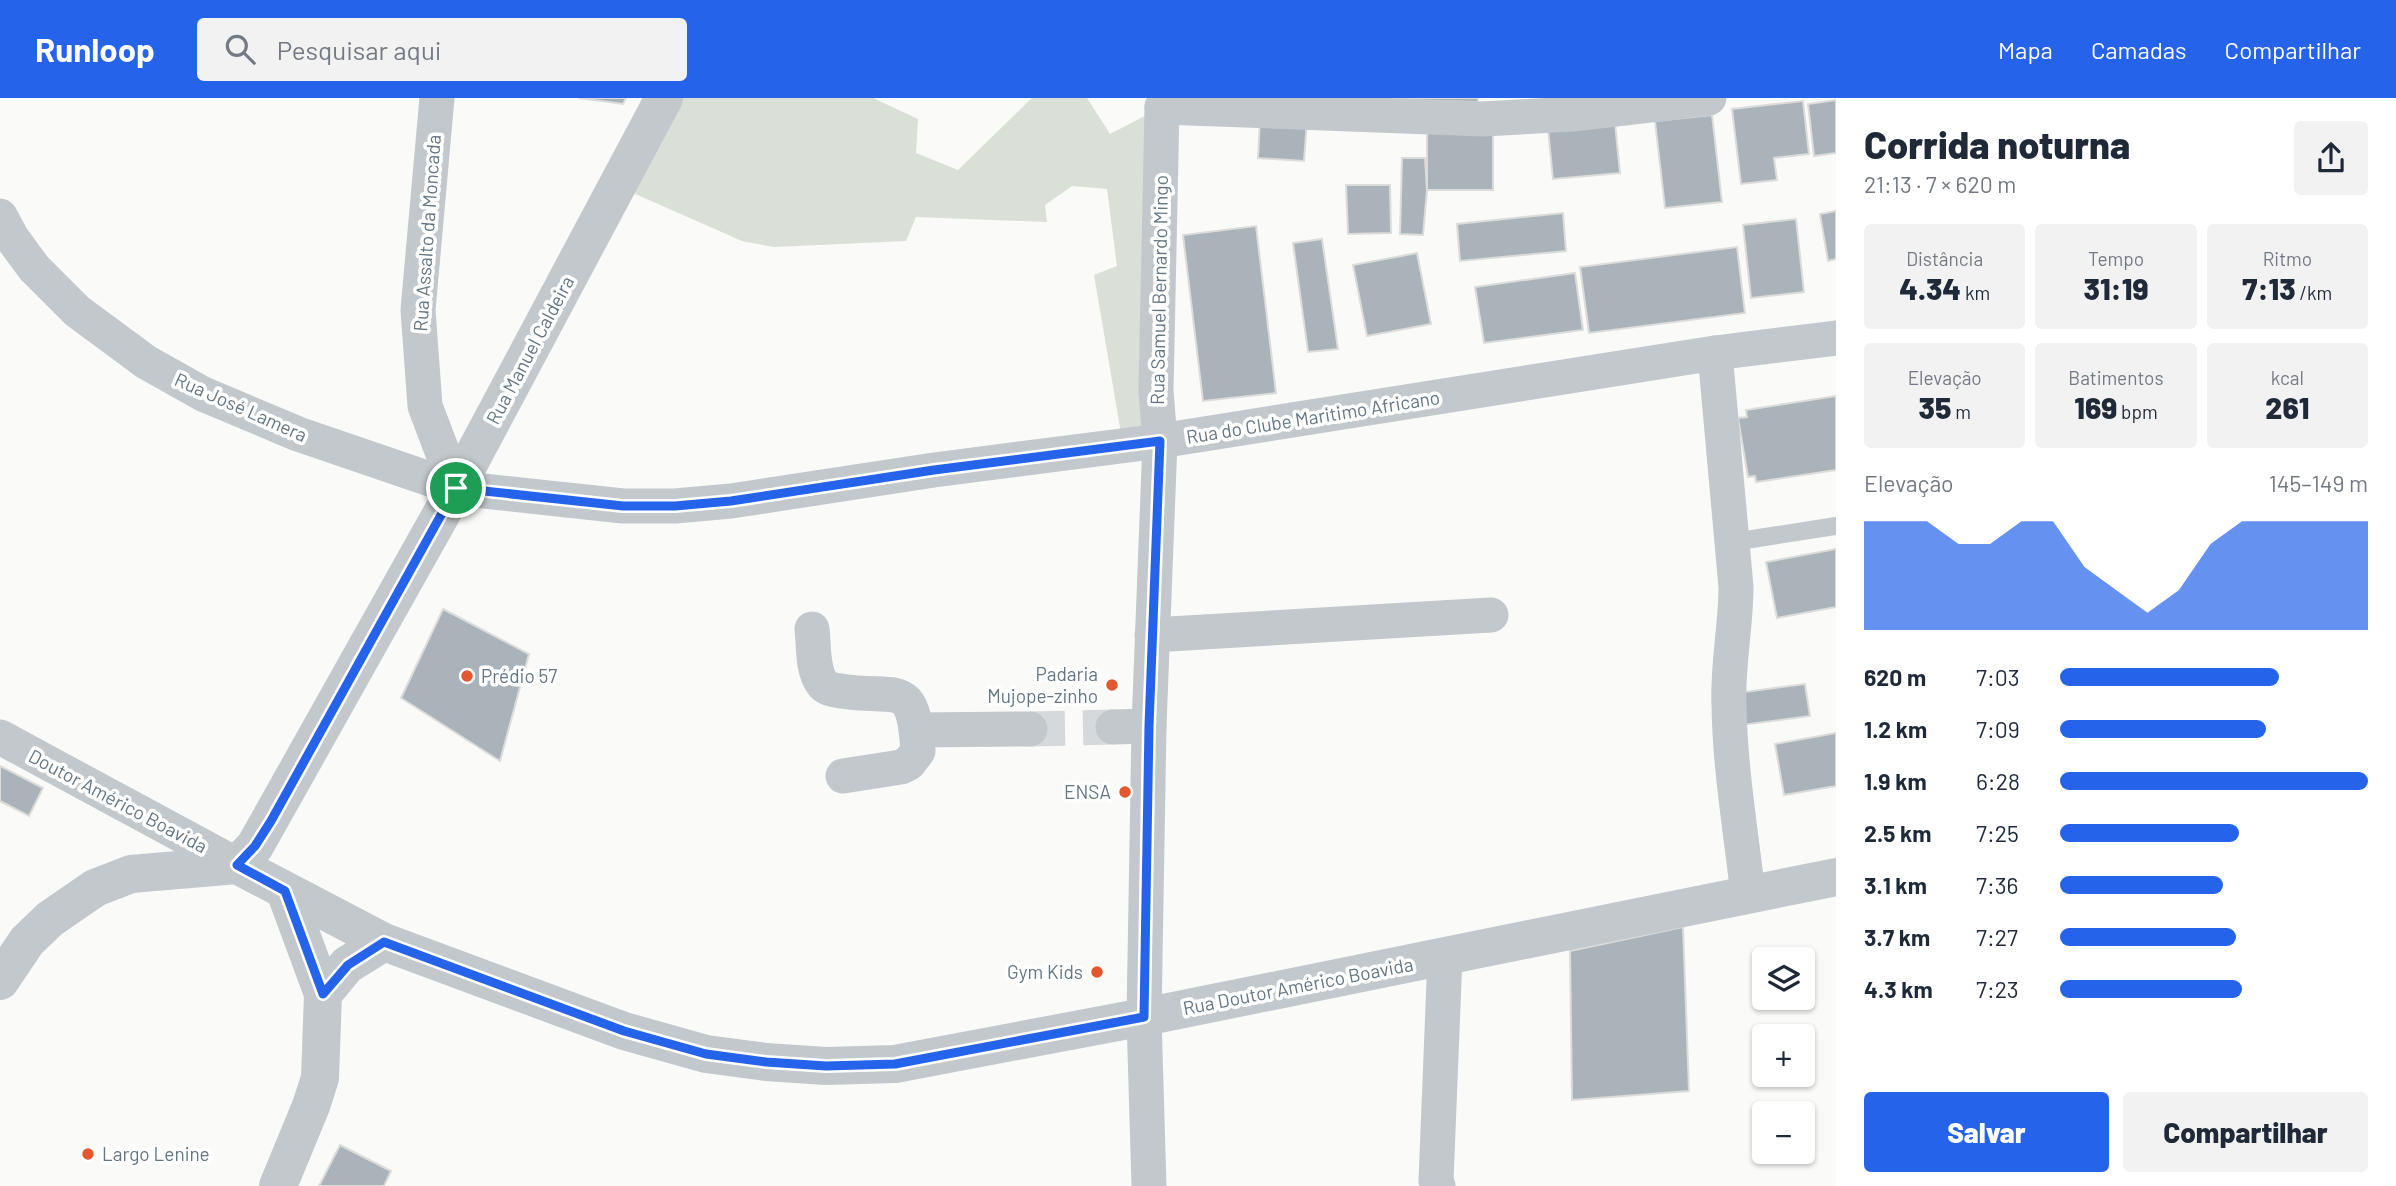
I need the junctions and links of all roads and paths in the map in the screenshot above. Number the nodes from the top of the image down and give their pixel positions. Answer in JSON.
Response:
{"nodes":[{"id":1,"x":437,"y":98,"type":"edge"},
{"id":2,"x":664,"y":98,"type":"edge"},
{"id":3,"x":1709,"y":98,"type":"edge"},
{"id":4,"x":1159,"y":103,"type":"edge"},
{"id":5,"x":1500,"y":108,"type":"edge"},
{"id":6,"x":0,"y":216,"type":"edge"},
{"id":7,"x":1836,"y":338,"type":"edge"},
{"id":8,"x":1716,"y":353,"type":"junction"},
{"id":9,"x":1160,"y":441,"type":"junction"},
{"id":10,"x":456,"y":488,"type":"junction"},
{"id":11,"x":1836,"y":526,"type":"edge"},
{"id":12,"x":1733,"y":542,"type":"junction"},
{"id":13,"x":1490,"y":615,"type":"dead end"},
{"id":14,"x":812,"y":629,"type":"dead end"},
{"id":15,"x":1152,"y":635,"type":"junction"},
{"id":16,"x":1149,"y":726,"type":"junction"},
{"id":17,"x":1113,"y":727,"type":"tunnel mouth"},
{"id":18,"x":1030,"y":729,"type":"tunnel mouth"},
{"id":19,"x":917,"y":730,"type":"junction"},
{"id":20,"x":0,"y":737,"type":"edge"},
{"id":21,"x":843,"y":776,"type":"dead end"},
{"id":22,"x":237,"y":865,"type":"junction"},
{"id":23,"x":1836,"y":877,"type":"edge"},
{"id":24,"x":285,"y":891,"type":"junction"},
{"id":25,"x":1748,"y":895,"type":"junction"},
{"id":26,"x":384,"y":942,"type":"junction"},
{"id":27,"x":1445,"y":956,"type":"junction"},
{"id":28,"x":0,"y":981,"type":"edge"},
{"id":29,"x":323,"y":994,"type":"junction"},
{"id":30,"x":1144,"y":1017,"type":"junction"},
{"id":31,"x":278,"y":1186,"type":"edge"},
{"id":32,"x":1149,"y":1186,"type":"edge"},
{"id":33,"x":1438,"y":1186,"type":"edge"}],
"edges":[{"from":1,"to":10,"type":"street","name":"Rua Assalto da Moncada"},
{"from":2,"to":10,"type":"street","name":"Rua Manuel Caldeira"},
{"from":3,"to":5,"type":"street"},
{"from":4,"to":5,"type":"street"},
{"from":4,"to":9,"type":"street","name":"Rua Samuel Bernardo Mingo"},
{"from":6,"to":10,"type":"street","name":"Rua José Lamera"},
{"from":7,"to":8,"type":"street","name":"Rua do Clube Maritimo Africano"},
{"from":8,"to":9,"type":"street","name":"Rua do Clube Maritimo Africano"},
{"from":8,"to":12,"type":"street"},
{"from":9,"to":10,"type":"street","name":"Rua do Clube Maritimo Africano"},
{"from":9,"to":15,"type":"street","name":"Rua Samuel Bernardo Mingo"},
{"from":10,"to":22,"type":"street","name":"Rua Manuel Caldeira"},
{"from":11,"to":12,"type":"lane"},
{"from":12,"to":25,"type":"street"},
{"from":13,"to":15,"type":"street"},
{"from":14,"to":19,"type":"street"},
{"from":15,"to":16,"type":"street","name":"Rua Samuel Bernardo Mingo"},
{"from":16,"to":17,"type":"street"},
{"from":16,"to":30,"type":"street","name":"Rua Samuel Bernardo Mingo"},
{"from":18,"to":19,"type":"street"},
{"from":19,"to":21,"type":"street"},
{"from":20,"to":22,"type":"street","name":"Doutor Américo Boavida"},
{"from":22,"to":24,"type":"street","name":"Rua Doutor Américo Boavida"},
{"from":22,"to":28,"type":"street"},
{"from":23,"to":25,"type":"street","name":"Rua Doutor Américo Boavida"},
{"from":24,"to":26,"type":"street","name":"Rua Doutor Américo Boavida"},
{"from":24,"to":29,"type":"street"},
{"from":25,"to":27,"type":"street","name":"Rua Doutor Américo Boavida"},
{"from":26,"to":29,"type":"street"},
{"from":26,"to":30,"type":"street","name":"Rua Doutor Américo Boavida"},
{"from":27,"to":30,"type":"street","name":"Rua Doutor Américo Boavida"},
{"from":27,"to":33,"type":"street"},
{"from":29,"to":31,"type":"street"},
{"from":30,"to":32,"type":"street","name":"Rua Samuel Bernardo Mingo"}]}
